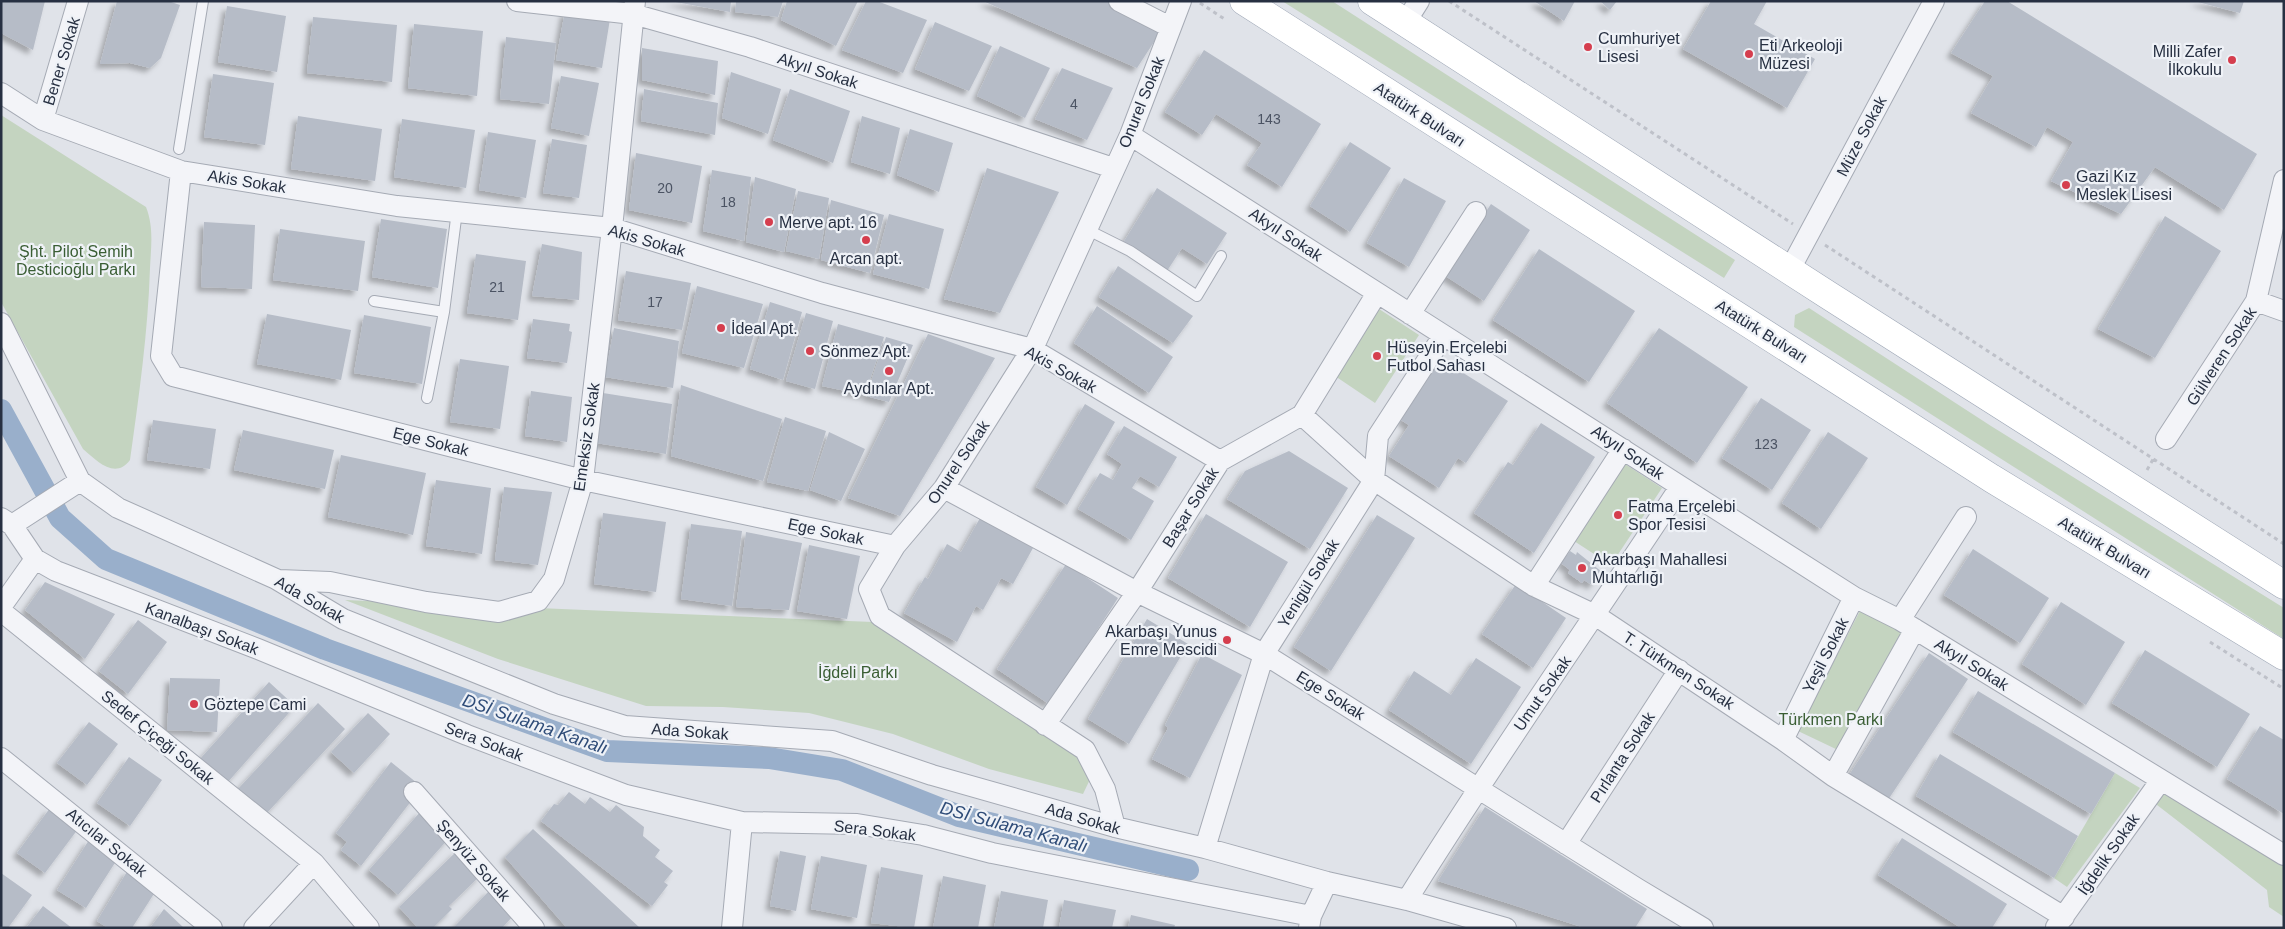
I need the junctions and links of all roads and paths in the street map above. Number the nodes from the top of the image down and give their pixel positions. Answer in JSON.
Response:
{"nodes":[{"id":1,"x":78,"y":1,"type":"edge"},
{"id":2,"x":203,"y":1,"type":"edge"},
{"id":3,"x":517,"y":1,"type":"edge"},
{"id":4,"x":1119,"y":1,"type":"edge"},
{"id":5,"x":1181,"y":1,"type":"edge"},
{"id":6,"x":1244,"y":1,"type":"edge"},
{"id":7,"x":1372,"y":1,"type":"edge"},
{"id":8,"x":1449,"y":1,"type":"edge"},
{"id":9,"x":1934,"y":1,"type":"edge"},
{"id":10,"x":634,"y":7,"type":"edge"},
{"id":11,"x":1412,"y":12,"type":"edge"},
{"id":12,"x":1170,"y":27,"type":"junction"},
{"id":13,"x":1,"y":93,"type":"edge"},
{"id":14,"x":43,"y":120,"type":"junction"},
{"id":15,"x":1130,"y":135,"type":"junction"},
{"id":16,"x":179,"y":149,"type":"dead end"},
{"id":17,"x":1113,"y":168,"type":"junction"},
{"id":18,"x":182,"y":171,"type":"junction"},
{"id":19,"x":2284,"y":180,"type":"edge"},
{"id":20,"x":457,"y":211,"type":"junction"},
{"id":21,"x":1476,"y":212,"type":"dead end"},
{"id":22,"x":612,"y":228,"type":"junction"},
{"id":23,"x":1086,"y":229,"type":"junction"},
{"id":24,"x":1808,"y":234,"type":"junction"},
{"id":25,"x":1221,"y":256,"type":"dead end"},
{"id":26,"x":1789,"y":270,"type":"junction"},
{"id":27,"x":1377,"y":293,"type":"junction"},
{"id":28,"x":374,"y":301,"type":"dead end"},
{"id":29,"x":2256,"y":302,"type":"junction"},
{"id":30,"x":2284,"y":311,"type":"edge"},
{"id":31,"x":444,"y":312,"type":"junction"},
{"id":32,"x":1410,"y":314,"type":"junction"},
{"id":33,"x":1,"y":322,"type":"edge"},
{"id":34,"x":1443,"y":336,"type":"junction"},
{"id":35,"x":1032,"y":349,"type":"junction"},
{"id":36,"x":427,"y":398,"type":"dead end"},
{"id":37,"x":1302,"y":415,"type":"junction"},
{"id":38,"x":2166,"y":439,"type":"joint"},
{"id":39,"x":1623,"y":449,"type":"junction"},
{"id":40,"x":2154,"y":458,"type":"junction"},
{"id":41,"x":1220,"y":461,"type":"junction"},
{"id":42,"x":583,"y":480,"type":"junction"},
{"id":43,"x":1374,"y":480,"type":"junction"},
{"id":44,"x":74,"y":485,"type":"junction"},
{"id":45,"x":1680,"y":486,"type":"junction"},
{"id":46,"x":944,"y":488,"type":"junction"},
{"id":47,"x":2134,"y":490,"type":"junction"},
{"id":48,"x":1966,"y":517,"type":"dead end"},
{"id":49,"x":11,"y":521,"type":"edge"},
{"id":50,"x":2284,"y":544,"type":"edge"},
{"id":51,"x":895,"y":546,"type":"junction"},
{"id":52,"x":35,"y":559,"type":"junction"},
{"id":53,"x":276,"y":580,"type":"junction"},
{"id":54,"x":2284,"y":585,"type":"edge"},
{"id":55,"x":1534,"y":586,"type":"junction"},
{"id":56,"x":1137,"y":592,"type":"junction"},
{"id":57,"x":1854,"y":597,"type":"junction"},
{"id":58,"x":1,"y":607,"type":"edge"},
{"id":59,"x":1,"y":611,"type":"edge"},
{"id":60,"x":1595,"y":615,"type":"junction"},
{"id":61,"x":1908,"y":625,"type":"junction"},
{"id":62,"x":1264,"y":654,"type":"junction"},
{"id":63,"x":2284,"y":656,"type":"edge"},
{"id":64,"x":1679,"y":670,"type":"junction"},
{"id":65,"x":420,"y":716,"type":"joint"},
{"id":66,"x":1045,"y":725,"type":"junction"},
{"id":67,"x":1783,"y":740,"type":"junction"},
{"id":68,"x":1,"y":758,"type":"edge"},
{"id":69,"x":1832,"y":776,"type":"junction"},
{"id":70,"x":2161,"y":780,"type":"junction"},
{"id":71,"x":1477,"y":787,"type":"junction"},
{"id":72,"x":414,"y":792,"type":"dead end"},
{"id":73,"x":742,"y":822,"type":"junction"},
{"id":74,"x":1115,"y":827,"type":"junction"},
{"id":75,"x":1566,"y":844,"type":"junction"},
{"id":76,"x":1205,"y":848,"type":"junction"},
{"id":77,"x":2284,"y":855,"type":"edge"},
{"id":78,"x":314,"y":863,"type":"junction"},
{"id":79,"x":1327,"y":882,"type":"junction"},
{"id":80,"x":1407,"y":900,"type":"junction"},
{"id":81,"x":1310,"y":922,"type":"edge"},
{"id":82,"x":2060,"y":922,"type":"edge"},
{"id":83,"x":212,"y":928,"type":"edge"},
{"id":84,"x":254,"y":928,"type":"edge"},
{"id":85,"x":369,"y":928,"type":"edge"},
{"id":86,"x":534,"y":928,"type":"edge"},
{"id":87,"x":732,"y":928,"type":"edge"},
{"id":88,"x":1506,"y":928,"type":"edge"},
{"id":89,"x":1703,"y":928,"type":"edge"}],
"edges":[{"from":1,"to":14,"type":"street","name":"Bener Sokak"},
{"from":2,"to":16,"type":"lane"},
{"from":3,"to":10,"type":"street","name":"Akyıl Sokak"},
{"from":4,"to":12,"type":"street"},
{"from":5,"to":12,"type":"street","name":"Onurel Sokak"},
{"from":6,"to":63,"type":"main road","name":"Atatürk Bulvarı"},
{"from":7,"to":11,"type":"main road"},
{"from":8,"to":24,"type":"path"},
{"from":9,"to":24,"type":"street","name":"Müze Sokak"},
{"from":10,"to":17,"type":"street","name":"Akyıl Sokak"},
{"from":10,"to":22,"type":"street","name":"Emeksiz Sokak"},
{"from":11,"to":26,"type":"main road"},
{"from":12,"to":15,"type":"street","name":"Onurel Sokak"},
{"from":13,"to":14,"type":"street","name":"Akis Sokak"},
{"from":14,"to":18,"type":"street","name":"Akis Sokak"},
{"from":15,"to":17,"type":"street","name":"Onurel Sokak"},
{"from":15,"to":27,"type":"street","name":"Akyıl Sokak"},
{"from":17,"to":23,"type":"street","name":"Onurel Sokak"},
{"from":18,"to":20,"type":"street","name":"Akis Sokak"},
{"from":18,"to":42,"type":"street","name":"Ege Sokak"},
{"from":19,"to":29,"type":"street","name":"Gülveren Sokak"},
{"from":20,"to":22,"type":"street","name":"Akis Sokak"},
{"from":20,"to":31,"type":"lane"},
{"from":21,"to":32,"type":"street"},
{"from":22,"to":35,"type":"street","name":"Akis Sokak"},
{"from":22,"to":42,"type":"street","name":"Emeksiz Sokak"},
{"from":23,"to":25,"type":"lane"},
{"from":23,"to":35,"type":"street","name":"Onurel Sokak"},
{"from":24,"to":26,"type":"street","name":"Müze Sokak"},
{"from":24,"to":40,"type":"path"},
{"from":26,"to":47,"type":"main road"},
{"from":27,"to":32,"type":"street","name":"Akyıl Sokak"},
{"from":27,"to":37,"type":"street","name":"Başar Sokak"},
{"from":28,"to":31,"type":"lane"},
{"from":29,"to":30,"type":"street"},
{"from":29,"to":38,"type":"street","name":"Gülveren Sokak"},
{"from":31,"to":36,"type":"lane"},
{"from":32,"to":34,"type":"street","name":"Akyıl Sokak"},
{"from":33,"to":44,"type":"street","name":"Ada Sokak"},
{"from":34,"to":39,"type":"street","name":"Akyıl Sokak"},
{"from":34,"to":43,"type":"street","name":"Yenigül Sokak"},
{"from":35,"to":41,"type":"street","name":"Akis Sokak"},
{"from":35,"to":46,"type":"street","name":"Onurel Sokak"},
{"from":37,"to":41,"type":"street","name":"Başar Sokak"},
{"from":37,"to":43,"type":"street","name":"T. Türkmen Sokak"},
{"from":38,"to":40,"type":"path"},
{"from":39,"to":45,"type":"street","name":"Akyıl Sokak"},
{"from":39,"to":55,"type":"street"},
{"from":40,"to":47,"type":"path"},
{"from":40,"to":50,"type":"path"},
{"from":41,"to":56,"type":"street","name":"Başar Sokak"},
{"from":42,"to":51,"type":"street","name":"Ege Sokak"},
{"from":42,"to":53,"type":"street","name":"Emeksiz Sokak"},
{"from":43,"to":55,"type":"street","name":"T. Türkmen Sokak"},
{"from":43,"to":62,"type":"street","name":"Yenigül Sokak"},
{"from":44,"to":49,"type":"street"},
{"from":44,"to":53,"type":"street","name":"Ada Sokak"},
{"from":45,"to":57,"type":"street","name":"Akyıl Sokak"},
{"from":45,"to":60,"type":"street","name":"Umut Sokak"},
{"from":46,"to":51,"type":"street","name":"Onurel Sokak"},
{"from":46,"to":56,"type":"street","name":"Ege Sokak"},
{"from":47,"to":54,"type":"main road"},
{"from":48,"to":61,"type":"street"},
{"from":49,"to":52,"type":"street","name":"Kanalbaşı Sokak"},
{"from":51,"to":66,"type":"street","name":"Onurel Sokak"},
{"from":52,"to":58,"type":"street"},
{"from":52,"to":65,"type":"street","name":"Kanalbaşı Sokak"},
{"from":53,"to":74,"type":"street","name":"Ada Sokak"},
{"from":55,"to":60,"type":"street","name":"T. Türkmen Sokak"},
{"from":56,"to":62,"type":"street","name":"Ege Sokak"},
{"from":56,"to":66,"type":"street","name":"Başar Sokak"},
{"from":57,"to":61,"type":"street","name":"Akyıl Sokak"},
{"from":57,"to":67,"type":"street","name":"Yeşil Sokak"},
{"from":59,"to":78,"type":"street","name":"Sedef Çiçeği Sokak"},
{"from":60,"to":64,"type":"street","name":"T. Türkmen Sokak"},
{"from":60,"to":71,"type":"street","name":"Umut Sokak"},
{"from":61,"to":69,"type":"street"},
{"from":61,"to":70,"type":"street","name":"Akyıl Sokak"},
{"from":62,"to":71,"type":"street","name":"Ege Sokak"},
{"from":62,"to":76,"type":"street","name":"Yenigül Sokak"},
{"from":64,"to":67,"type":"street","name":"T. Türkmen Sokak"},
{"from":64,"to":75,"type":"street","name":"Pırlanta Sokak"},
{"from":65,"to":73,"type":"street","name":"Sera Sokak"},
{"from":66,"to":74,"type":"street","name":"Onurel Sokak"},
{"from":67,"to":69,"type":"street","name":"T. Türkmen Sokak"},
{"from":68,"to":83,"type":"street","name":"Atıcılar Sokak"},
{"from":69,"to":82,"type":"street","name":"T. Türkmen Sokak"},
{"from":70,"to":77,"type":"street","name":"Akyıl Sokak"},
{"from":70,"to":82,"type":"street","name":"İğdelik Sokak"},
{"from":71,"to":75,"type":"street","name":"Ege Sokak"},
{"from":71,"to":80,"type":"street","name":"Umut Sokak"},
{"from":72,"to":86,"type":"street","name":"Şenyüz Sokak"},
{"from":73,"to":81,"type":"street","name":"Sera Sokak"},
{"from":73,"to":87,"type":"street"},
{"from":74,"to":76,"type":"street","name":"Ada Sokak"},
{"from":75,"to":89,"type":"street","name":"Ege Sokak"},
{"from":76,"to":79,"type":"street","name":"Ada Sokak"},
{"from":78,"to":84,"type":"street"},
{"from":78,"to":85,"type":"street","name":"Sedef Çiçeği Sokak"},
{"from":79,"to":80,"type":"street","name":"Ada Sokak"},
{"from":79,"to":81,"type":"street"},
{"from":80,"to":88,"type":"street","name":"Ada Sokak"}]}
